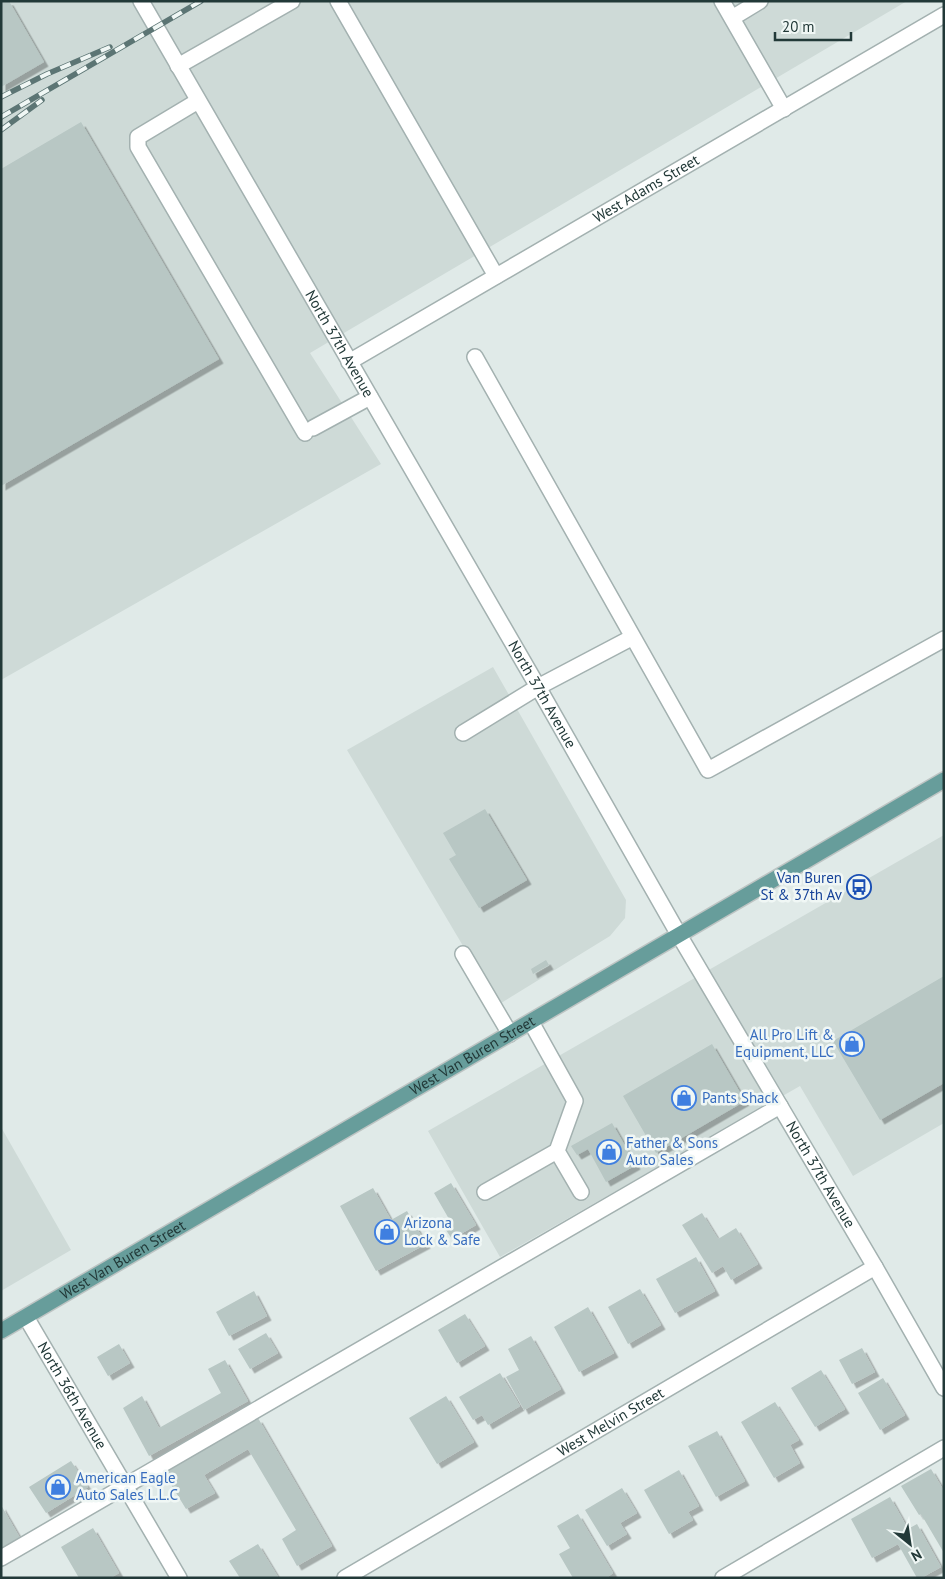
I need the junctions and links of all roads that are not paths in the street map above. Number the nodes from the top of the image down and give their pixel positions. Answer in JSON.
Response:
{"nodes":[{"id":1,"x":141,"y":1,"type":"edge"},
{"id":2,"x":292,"y":1,"type":"edge"},
{"id":3,"x":338,"y":1,"type":"edge"},
{"id":4,"x":722,"y":1,"type":"edge"},
{"id":5,"x":760,"y":1,"type":"edge"},
{"id":6,"x":944,"y":15,"type":"edge"},
{"id":7,"x":732,"y":18,"type":"junction"},
{"id":8,"x":178,"y":66,"type":"junction"},
{"id":9,"x":198,"y":101,"type":"junction"},
{"id":10,"x":784,"y":109,"type":"junction"},
{"id":11,"x":496,"y":276,"type":"junction"},
{"id":12,"x":475,"y":357,"type":"dead end"},
{"id":13,"x":349,"y":362,"type":"junction"},
{"id":14,"x":370,"y":397,"type":"junction"},
{"id":15,"x":633,"y":637,"type":"junction"},
{"id":16,"x":944,"y":639,"type":"edge"},
{"id":17,"x":538,"y":687,"type":"junction"},
{"id":18,"x":463,"y":733,"type":"dead end"},
{"id":19,"x":944,"y":780,"type":"edge"},
{"id":20,"x":679,"y":935,"type":"junction"},
{"id":21,"x":463,"y":954,"type":"dead end"},
{"id":22,"x":531,"y":1022,"type":"junction"},
{"id":23,"x":510,"y":1034,"type":"junction"},
{"id":24,"x":780,"y":1106,"type":"junction"},
{"id":25,"x":557,"y":1151,"type":"junction"},
{"id":26,"x":485,"y":1192,"type":"dead end"},
{"id":27,"x":581,"y":1192,"type":"dead end"},
{"id":28,"x":875,"y":1267,"type":"junction"},
{"id":29,"x":26,"y":1317,"type":"junction"},
{"id":30,"x":1,"y":1331,"type":"edge"},
{"id":31,"x":944,"y":1388,"type":"edge"},
{"id":32,"x":944,"y":1448,"type":"edge"},
{"id":33,"x":125,"y":1485,"type":"junction"},
{"id":34,"x":1,"y":1558,"type":"edge"},
{"id":35,"x":179,"y":1578,"type":"edge"},
{"id":36,"x":345,"y":1578,"type":"edge"},
{"id":37,"x":723,"y":1578,"type":"edge"}],
"edges":[{"from":1,"to":8,"type":"street","name":"North 37th Avenue"},
{"from":2,"to":8,"type":"street"},
{"from":3,"to":11,"type":"street"},
{"from":4,"to":7,"type":"street"},
{"from":5,"to":7,"type":"street"},
{"from":6,"to":10,"type":"street","name":"West Adams Street"},
{"from":7,"to":10,"type":"street"},
{"from":8,"to":9,"type":"street","name":"North 37th Avenue"},
{"from":9,"to":13,"type":"street","name":"North 37th Avenue"},
{"from":9,"to":14,"type":"street"},
{"from":10,"to":11,"type":"street","name":"West Adams Street"},
{"from":11,"to":13,"type":"street","name":"West Adams Street"},
{"from":12,"to":15,"type":"street"},
{"from":13,"to":14,"type":"street","name":"North 37th Avenue"},
{"from":14,"to":17,"type":"street","name":"North 37th Avenue"},
{"from":15,"to":16,"type":"street"},
{"from":15,"to":17,"type":"street"},
{"from":17,"to":18,"type":"street"},
{"from":17,"to":20,"type":"street","name":"North 37th Avenue"},
{"from":19,"to":20,"type":"main road","name":"West Van Buren Street"},
{"from":20,"to":22,"type":"main road","name":"West Van Buren Street"},
{"from":20,"to":24,"type":"street","name":"North 37th Avenue"},
{"from":21,"to":23,"type":"street"},
{"from":22,"to":23,"type":"main road","name":"West Van Buren Street"},
{"from":22,"to":25,"type":"street"},
{"from":23,"to":29,"type":"main road","name":"West Van Buren Street"},
{"from":24,"to":28,"type":"street","name":"North 37th Avenue"},
{"from":24,"to":33,"type":"street"},
{"from":25,"to":26,"type":"street"},
{"from":25,"to":27,"type":"street"},
{"from":28,"to":31,"type":"street","name":"North 37th Avenue"},
{"from":28,"to":36,"type":"street","name":"West Melvin Street"},
{"from":29,"to":30,"type":"main road","name":"West Van Buren Street"},
{"from":29,"to":33,"type":"street","name":"North 36th Avenue"},
{"from":32,"to":37,"type":"street"},
{"from":33,"to":34,"type":"street"},
{"from":33,"to":35,"type":"street","name":"North 36th Avenue"}]}
